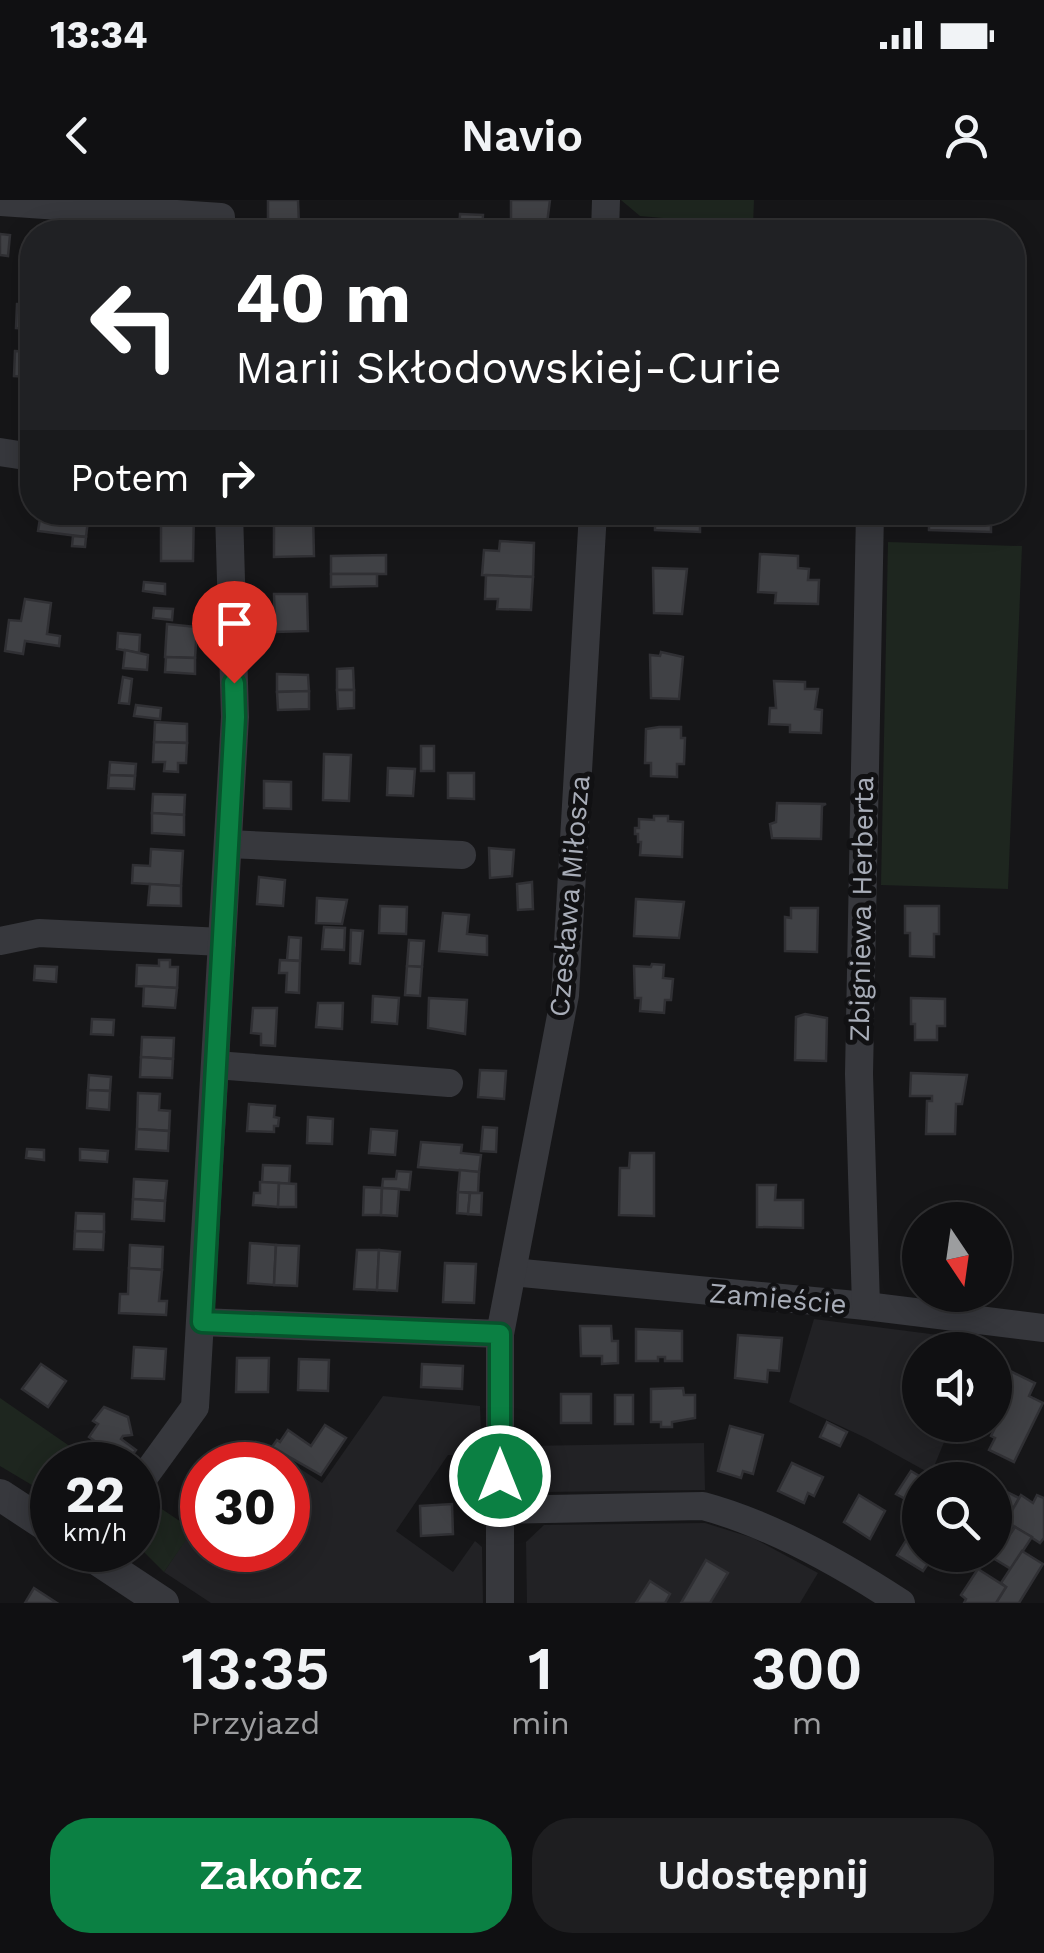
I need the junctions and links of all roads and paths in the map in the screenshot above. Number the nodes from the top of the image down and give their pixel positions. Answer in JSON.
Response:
{"nodes":[{"id":1,"x":0,"y":202,"type":"edge"},
{"id":2,"x":222,"y":217,"type":"edge"},
{"id":3,"x":229,"y":525,"type":"edge"},
{"id":4,"x":591,"y":525,"type":"edge"},
{"id":5,"x":870,"y":525,"type":"edge"},
{"id":6,"x":228,"y":844,"type":"junction"},
{"id":7,"x":462,"y":856,"type":"dead end"},
{"id":8,"x":0,"y":942,"type":"edge"},
{"id":9,"x":222,"y":942,"type":"junction"},
{"id":10,"x":216,"y":1065,"type":"junction"},
{"id":11,"x":449,"y":1083,"type":"dead end"},
{"id":12,"x":512,"y":1272,"type":"junction"},
{"id":13,"x":866,"y":1306,"type":"junction"},
{"id":14,"x":202,"y":1322,"type":"junction"},
{"id":15,"x":1044,"y":1328,"type":"edge"},
{"id":16,"x":500,"y":1334,"type":"junction"},
{"id":17,"x":160,"y":1455,"type":"edge"},
{"id":18,"x":0,"y":1494,"type":"edge"},
{"id":19,"x":500,"y":1510,"type":"junction"},
{"id":20,"x":30,"y":1515,"type":"edge"},
{"id":21,"x":116,"y":1572,"type":"edge"},
{"id":22,"x":163,"y":1603,"type":"edge"},
{"id":23,"x":500,"y":1603,"type":"edge"},
{"id":24,"x":901,"y":1603,"type":"edge"}],
"edges":[{"from":1,"to":2,"type":"street"},
{"from":3,"to":6,"type":"street"},
{"from":4,"to":12,"type":"street","name":"Czesława Miłosza"},
{"from":5,"to":13,"type":"street","name":"Zbigniewa Herberta"},
{"from":6,"to":7,"type":"street"},
{"from":6,"to":9,"type":"street"},
{"from":8,"to":9,"type":"street"},
{"from":9,"to":10,"type":"street"},
{"from":10,"to":11,"type":"street"},
{"from":10,"to":14,"type":"street"},
{"from":12,"to":13,"type":"street","name":"Zamieście"},
{"from":12,"to":16,"type":"street","name":"Czesława Miłosza"},
{"from":13,"to":15,"type":"street","name":"Zamieście"},
{"from":14,"to":16,"type":"street"},
{"from":14,"to":17,"type":"street"},
{"from":16,"to":19,"type":"street","name":"Czesława Miłosza"},
{"from":18,"to":20,"type":"street"},
{"from":19,"to":23,"type":"street","name":"Czesława Miłosza"},
{"from":19,"to":24,"type":"street"},
{"from":21,"to":22,"type":"street"}]}
